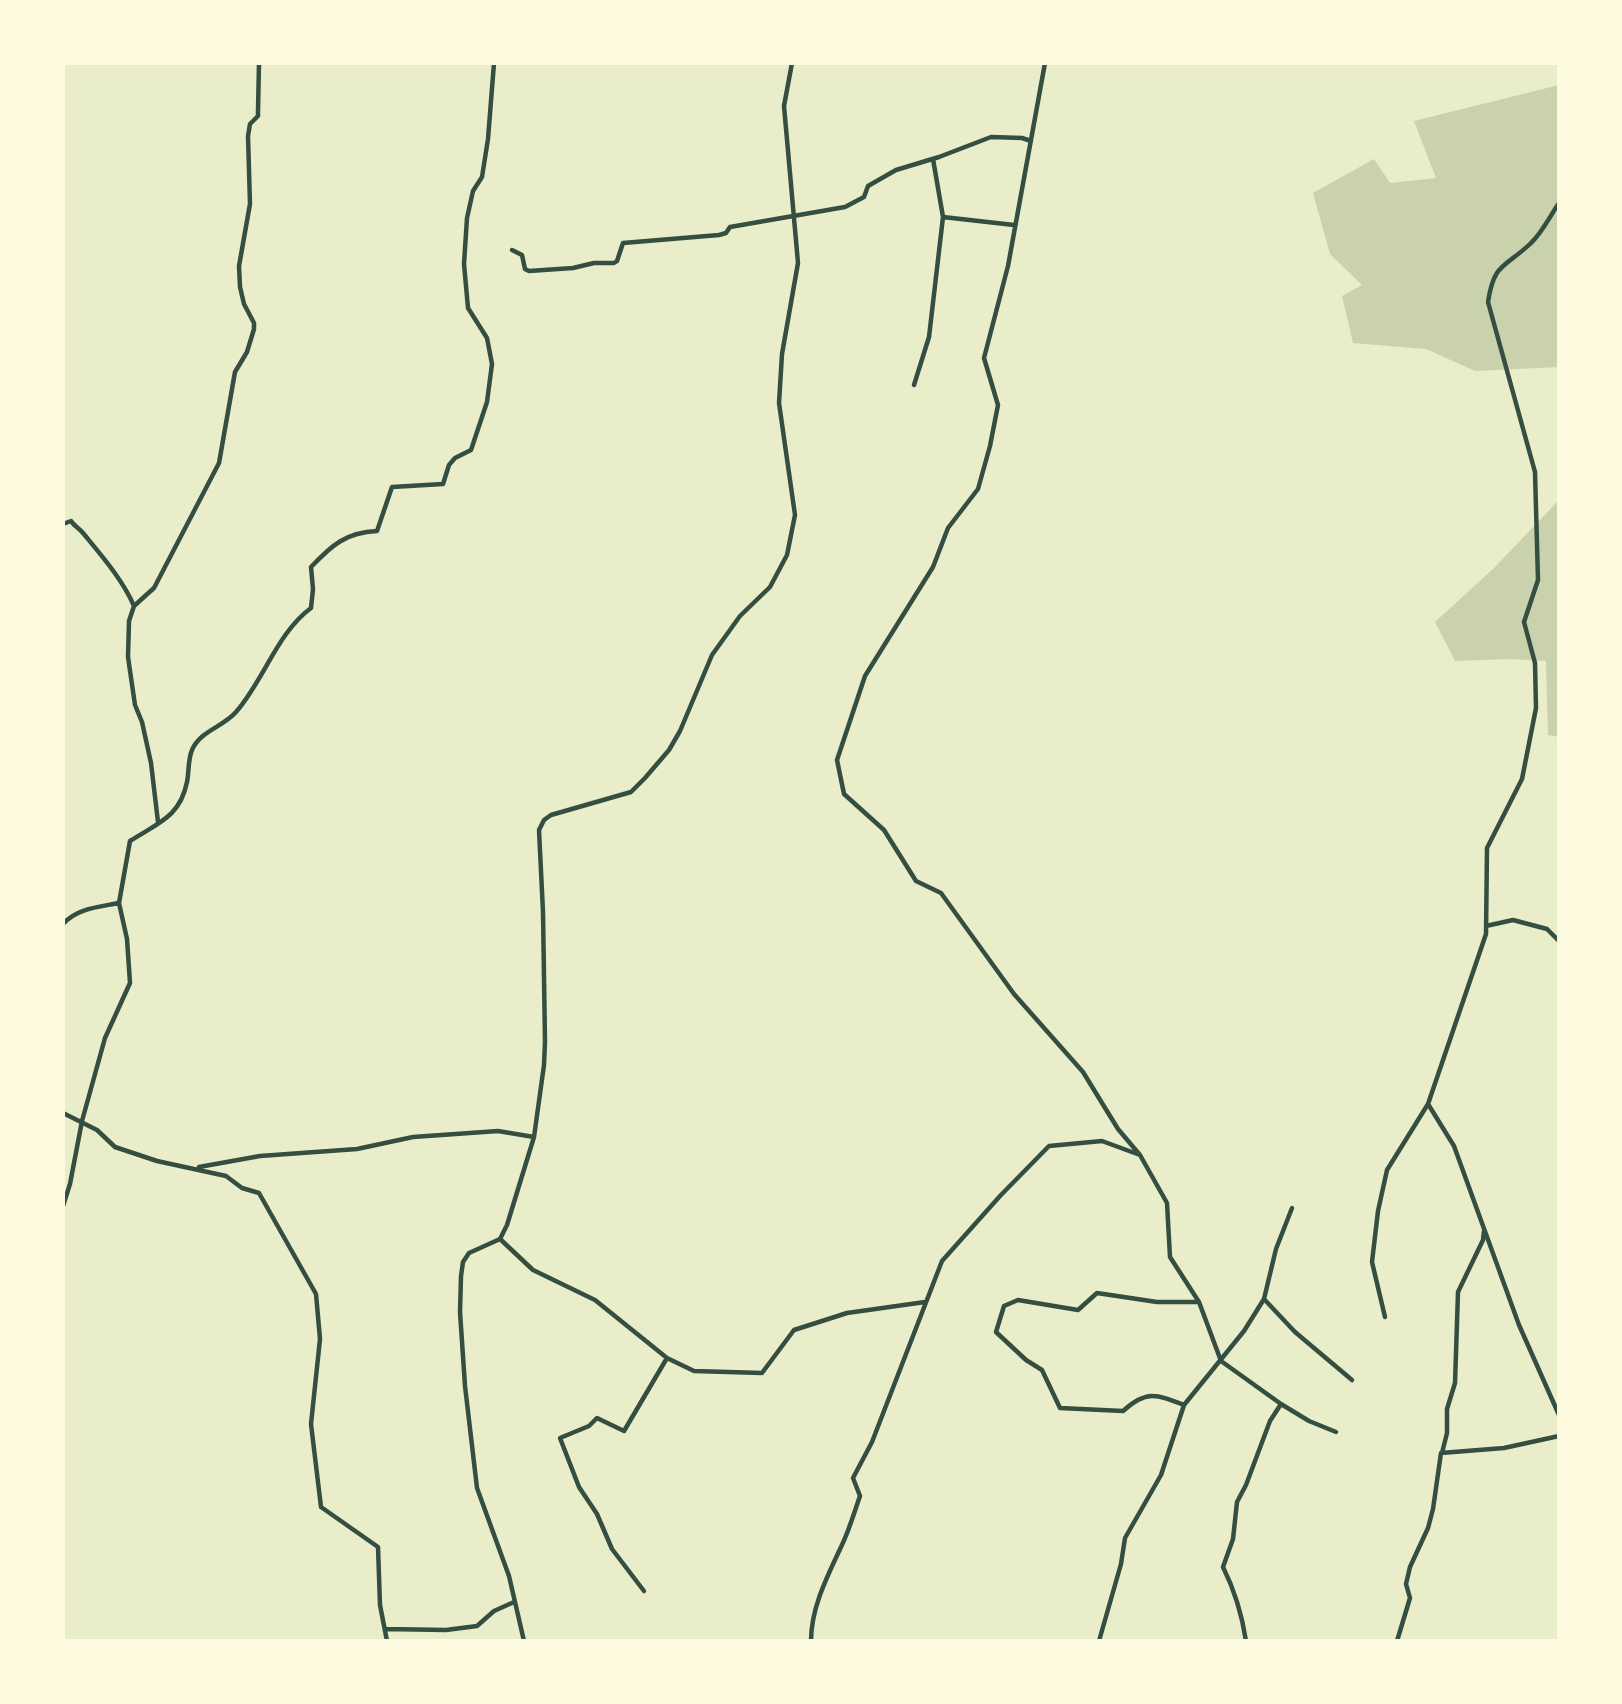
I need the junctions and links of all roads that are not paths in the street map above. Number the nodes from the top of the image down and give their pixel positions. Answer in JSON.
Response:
{"nodes":[{"id":1,"x":259,"y":63,"type":"edge"},
{"id":2,"x":494,"y":63,"type":"edge"},
{"id":3,"x":792,"y":63,"type":"edge"},
{"id":4,"x":1045,"y":63,"type":"edge"},
{"id":5,"x":1031,"y":141,"type":"junction"},
{"id":6,"x":933,"y":159,"type":"junction"},
{"id":7,"x":1559,"y":203,"type":"edge"},
{"id":8,"x":794,"y":216,"type":"junction"},
{"id":9,"x":943,"y":217,"type":"junction"},
{"id":10,"x":1014,"y":225,"type":"junction"},
{"id":11,"x":512,"y":250,"type":"dead end"},
{"id":12,"x":914,"y":385,"type":"dead end"},
{"id":13,"x":63,"y":524,"type":"edge"},
{"id":14,"x":134,"y":606,"type":"junction"},
{"id":15,"x":158,"y":823,"type":"junction"},
{"id":16,"x":119,"y":902,"type":"junction"},
{"id":17,"x":63,"y":924,"type":"edge"},
{"id":18,"x":1486,"y":926,"type":"junction"},
{"id":19,"x":1559,"y":941,"type":"edge"},
{"id":20,"x":1428,"y":1104,"type":"junction"},
{"id":21,"x":63,"y":1113,"type":"edge"},
{"id":22,"x":82,"y":1121,"type":"junction"},
{"id":23,"x":534,"y":1137,"type":"junction"},
{"id":24,"x":1140,"y":1155,"type":"junction"},
{"id":25,"x":195,"y":1168,"type":"junction"},
{"id":26,"x":63,"y":1206,"type":"edge"},
{"id":27,"x":1292,"y":1208,"type":"dead end"},
{"id":28,"x":1484,"y":1227,"type":"junction"},
{"id":29,"x":500,"y":1238,"type":"junction"},
{"id":30,"x":1264,"y":1299,"type":"junction"},
{"id":31,"x":925,"y":1302,"type":"junction"},
{"id":32,"x":1199,"y":1302,"type":"junction"},
{"id":33,"x":1385,"y":1317,"type":"dead end"},
{"id":34,"x":667,"y":1358,"type":"junction"},
{"id":35,"x":1221,"y":1361,"type":"junction"},
{"id":36,"x":1352,"y":1380,"type":"dead end"},
{"id":37,"x":1281,"y":1404,"type":"junction"},
{"id":38,"x":1184,"y":1405,"type":"junction"},
{"id":39,"x":1559,"y":1416,"type":"edge"},
{"id":40,"x":1336,"y":1432,"type":"dead end"},
{"id":41,"x":1559,"y":1436,"type":"edge"},
{"id":42,"x":1441,"y":1453,"type":"junction"},
{"id":43,"x":644,"y":1591,"type":"dead end"},
{"id":44,"x":514,"y":1602,"type":"junction"},
{"id":45,"x":386,"y":1629,"type":"junction"},
{"id":46,"x":387,"y":1641,"type":"edge"},
{"id":47,"x":524,"y":1641,"type":"edge"},
{"id":48,"x":811,"y":1641,"type":"edge"},
{"id":49,"x":1099,"y":1641,"type":"edge"},
{"id":50,"x":1246,"y":1641,"type":"edge"},
{"id":51,"x":1396,"y":1641,"type":"edge"}],
"edges":[{"from":1,"to":14,"type":"street"},
{"from":2,"to":15,"type":"street"},
{"from":3,"to":8,"type":"street"},
{"from":4,"to":5,"type":"street"},
{"from":5,"to":6,"type":"street"},
{"from":5,"to":10,"type":"street"},
{"from":6,"to":8,"type":"street"},
{"from":6,"to":9,"type":"street"},
{"from":7,"to":18,"type":"street"},
{"from":8,"to":11,"type":"street"},
{"from":8,"to":23,"type":"street"},
{"from":9,"to":10,"type":"street"},
{"from":9,"to":12,"type":"street"},
{"from":10,"to":24,"type":"street"},
{"from":13,"to":14,"type":"street"},
{"from":14,"to":15,"type":"street"},
{"from":15,"to":16,"type":"street"},
{"from":16,"to":17,"type":"street"},
{"from":16,"to":22,"type":"street"},
{"from":18,"to":19,"type":"street"},
{"from":18,"to":20,"type":"street"},
{"from":20,"to":28,"type":"street"},
{"from":20,"to":33,"type":"street"},
{"from":21,"to":22,"type":"street"},
{"from":22,"to":25,"type":"street"},
{"from":22,"to":26,"type":"street"},
{"from":23,"to":25,"type":"street"},
{"from":23,"to":29,"type":"street"},
{"from":24,"to":31,"type":"street"},
{"from":24,"to":32,"type":"street"},
{"from":25,"to":45,"type":"street"},
{"from":27,"to":30,"type":"street"},
{"from":28,"to":39,"type":"street"},
{"from":28,"to":42,"type":"street"},
{"from":29,"to":34,"type":"street"},
{"from":29,"to":44,"type":"street"},
{"from":30,"to":35,"type":"street"},
{"from":30,"to":36,"type":"street"},
{"from":31,"to":34,"type":"street"},
{"from":31,"to":48,"type":"street"},
{"from":32,"to":35,"type":"street"},
{"from":32,"to":38,"type":"street"},
{"from":34,"to":43,"type":"street"},
{"from":35,"to":37,"type":"street"},
{"from":35,"to":38,"type":"street"},
{"from":37,"to":40,"type":"street"},
{"from":37,"to":50,"type":"street"},
{"from":38,"to":49,"type":"street"},
{"from":41,"to":42,"type":"street"},
{"from":42,"to":51,"type":"street"},
{"from":44,"to":45,"type":"street"},
{"from":44,"to":47,"type":"street"},
{"from":45,"to":46,"type":"street"}]}
